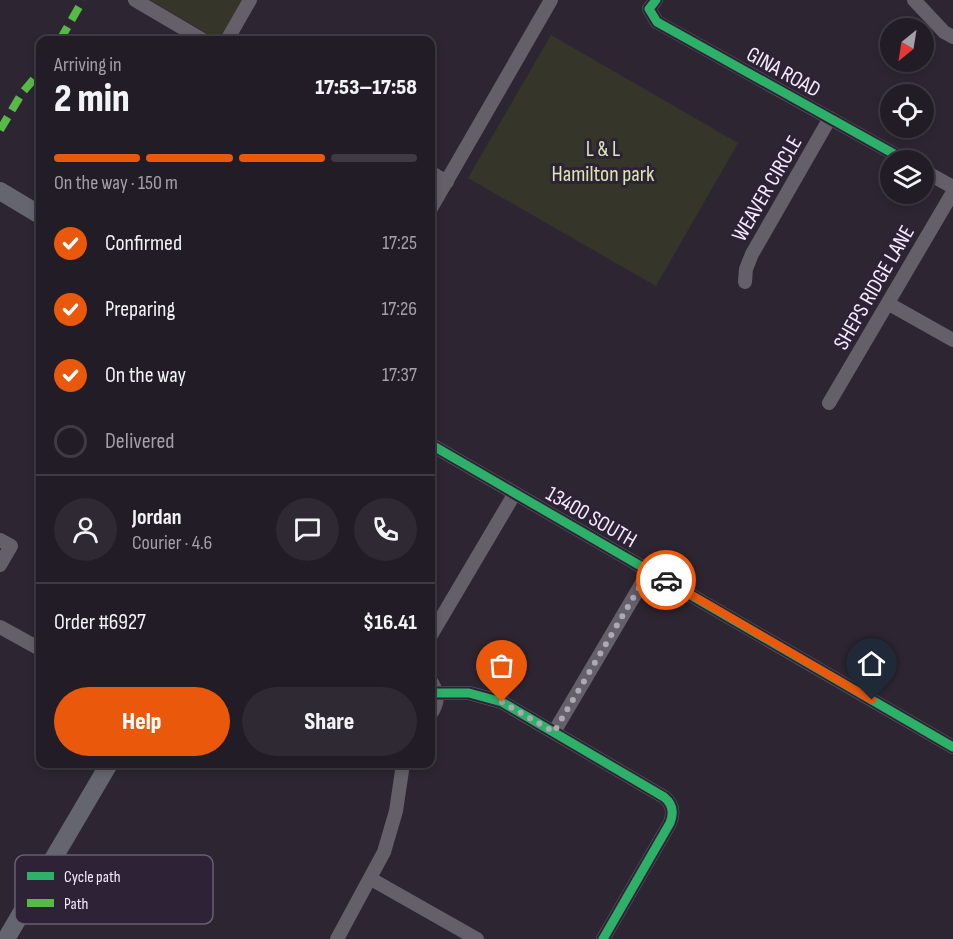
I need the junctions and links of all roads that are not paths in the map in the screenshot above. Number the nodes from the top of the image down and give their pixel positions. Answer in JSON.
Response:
{"nodes":[{"id":1,"x":135,"y":0,"type":"edge"},
{"id":2,"x":250,"y":0,"type":"edge"},
{"id":3,"x":551,"y":0,"type":"edge"},
{"id":4,"x":914,"y":0,"type":"edge"},
{"id":5,"x":652,"y":4,"type":"edge"},
{"id":6,"x":196,"y":36,"type":"edge"},
{"id":7,"x":229,"y":36,"type":"edge"},
{"id":8,"x":953,"y":37,"type":"edge"},
{"id":9,"x":830,"y":118,"type":"junction"},
{"id":10,"x":887,"y":150,"type":"edge"},
{"id":11,"x":435,"y":175,"type":"edge"},
{"id":12,"x":934,"y":178,"type":"edge"},
{"id":13,"x":447,"y":182,"type":"junction"},
{"id":14,"x":953,"y":190,"type":"edge"},
{"id":15,"x":0,"y":191,"type":"edge"},
{"id":16,"x":435,"y":202,"type":"edge"},
{"id":17,"x":36,"y":213,"type":"edge"},
{"id":18,"x":745,"y":282,"type":"dead end"},
{"id":19,"x":889,"y":304,"type":"junction"},
{"id":20,"x":953,"y":340,"type":"edge"},
{"id":21,"x":830,"y":403,"type":"dead end"},
{"id":22,"x":435,"y":447,"type":"edge"},
{"id":23,"x":515,"y":493,"type":"junction"},
{"id":24,"x":0,"y":540,"type":"edge"},
{"id":25,"x":0,"y":565,"type":"edge"},
{"id":26,"x":649,"y":571,"type":"junction"},
{"id":27,"x":0,"y":627,"type":"edge"},
{"id":28,"x":435,"y":629,"type":"edge"},
{"id":29,"x":36,"y":648,"type":"edge"},
{"id":30,"x":435,"y":689,"type":"edge"},
{"id":31,"x":437,"y":693,"type":"junction"},
{"id":32,"x":435,"y":707,"type":"edge"},
{"id":33,"x":554,"y":732,"type":"junction"},
{"id":34,"x":953,"y":747,"type":"edge"},
{"id":35,"x":107,"y":768,"type":"edge"},
{"id":36,"x":402,"y":768,"type":"edge"},
{"id":37,"x":55,"y":855,"type":"edge"},
{"id":38,"x":371,"y":879,"type":"junction"},
{"id":39,"x":15,"y":924,"type":"edge"},
{"id":40,"x":6,"y":939,"type":"edge"},
{"id":41,"x":337,"y":939,"type":"edge"},
{"id":42,"x":477,"y":939,"type":"edge"},
{"id":43,"x":603,"y":939,"type":"edge"}],
"edges":[{"from":1,"to":6,"type":"street"},
{"from":2,"to":7,"type":"street"},
{"from":3,"to":13,"type":"street"},
{"from":4,"to":8,"type":"street"},
{"from":5,"to":9,"type":"street","name":"GINA ROAD"},
{"from":9,"to":10,"type":"street","name":"GINA ROAD"},
{"from":9,"to":18,"type":"street","name":"WEAVER CIRCLE"},
{"from":11,"to":13,"type":"street"},
{"from":12,"to":14,"type":"street"},
{"from":13,"to":16,"type":"street"},
{"from":14,"to":19,"type":"street","name":"SHEPS RIDGE LANE"},
{"from":15,"to":17,"type":"main road"},
{"from":19,"to":20,"type":"street"},
{"from":19,"to":21,"type":"street","name":"SHEPS RIDGE LANE"},
{"from":22,"to":23,"type":"street","name":"13400 SOUTH"},
{"from":23,"to":26,"type":"street","name":"13400 SOUTH"},
{"from":23,"to":28,"type":"street"},
{"from":24,"to":25,"type":"street"},
{"from":26,"to":33,"type":"street"},
{"from":26,"to":34,"type":"street","name":"13400 SOUTH"},
{"from":27,"to":29,"type":"street"},
{"from":30,"to":31,"type":"street"},
{"from":31,"to":32,"type":"street"},
{"from":31,"to":33,"type":"street"},
{"from":33,"to":43,"type":"street"},
{"from":35,"to":37,"type":"main road"},
{"from":36,"to":38,"type":"street"},
{"from":38,"to":41,"type":"street"},
{"from":38,"to":42,"type":"street"},
{"from":39,"to":40,"type":"main road"}]}
